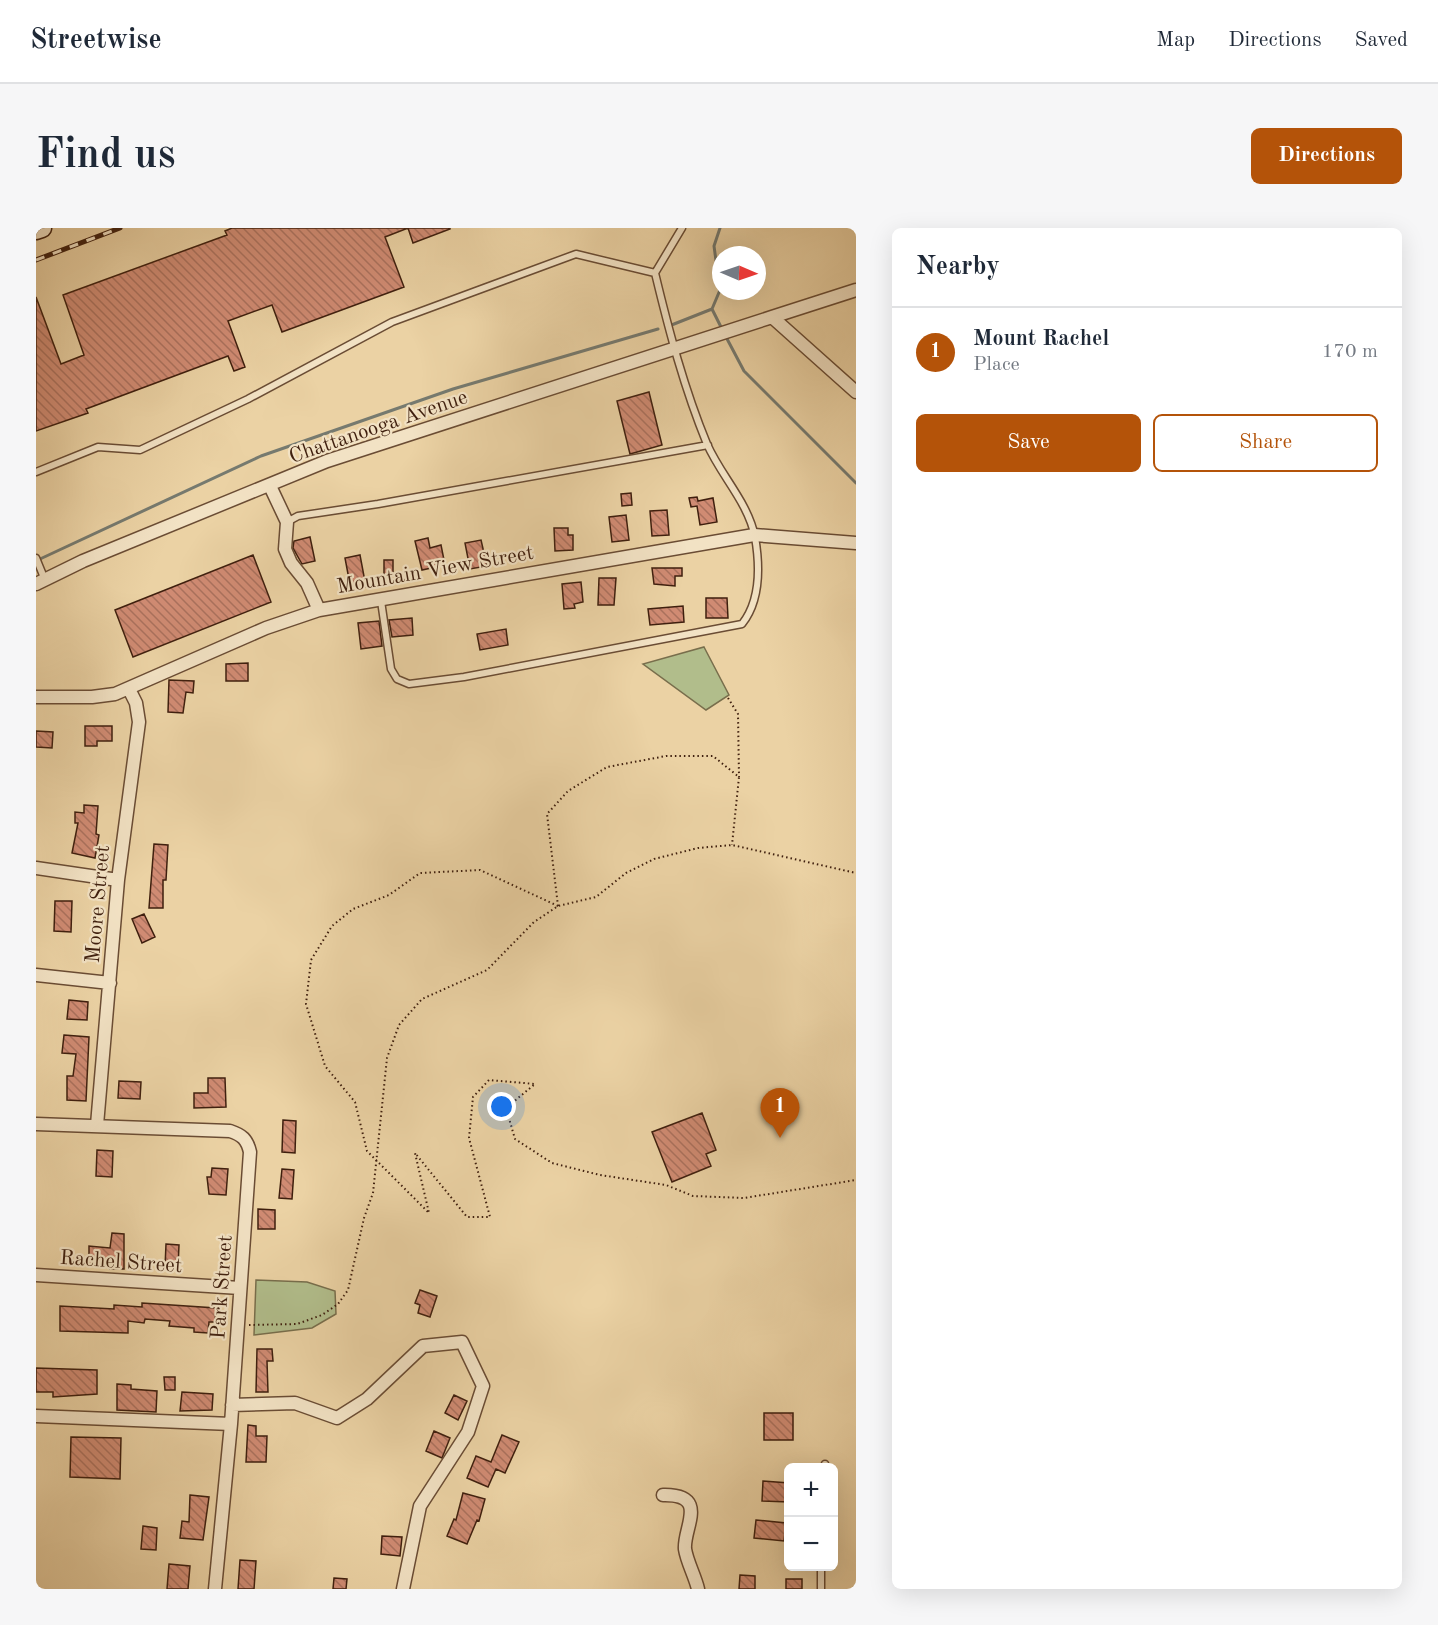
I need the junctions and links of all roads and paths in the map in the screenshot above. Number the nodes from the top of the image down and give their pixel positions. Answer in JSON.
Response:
{"nodes":[{"id":1,"x":42,"y":228,"type":"edge"},
{"id":2,"x":682,"y":228,"type":"edge"},
{"id":3,"x":36,"y":230,"type":"edge"},
{"id":4,"x":655,"y":273,"type":"junction"},
{"id":5,"x":856,"y":290,"type":"edge"},
{"id":6,"x":772,"y":317,"type":"junction"},
{"id":7,"x":673,"y":348,"type":"junction"},
{"id":8,"x":856,"y":392,"type":"edge"},
{"id":9,"x":708,"y":446,"type":"junction"},
{"id":10,"x":36,"y":472,"type":"edge"},
{"id":11,"x":270,"y":486,"type":"junction"},
{"id":12,"x":287,"y":522,"type":"junction"},
{"id":13,"x":754,"y":535,"type":"junction"},
{"id":14,"x":856,"y":543,"type":"edge"},
{"id":15,"x":36,"y":558,"type":"edge"},
{"id":16,"x":40,"y":582,"type":"edge"},
{"id":17,"x":381,"y":601,"type":"junction"},
{"id":18,"x":319,"y":610,"type":"junction"},
{"id":19,"x":129,"y":689,"type":"junction"},
{"id":20,"x":36,"y":697,"type":"edge"},
{"id":21,"x":728,"y":698,"type":"dead end"},
{"id":22,"x":738,"y":777,"type":"junction"},
{"id":23,"x":732,"y":845,"type":"junction"},
{"id":24,"x":36,"y":868,"type":"edge"},
{"id":25,"x":856,"y":873,"type":"edge"},
{"id":26,"x":118,"y":879,"type":"junction"},
{"id":27,"x":558,"y":906,"type":"junction"},
{"id":28,"x":36,"y":975,"type":"edge"},
{"id":29,"x":110,"y":983,"type":"junction"},
{"id":30,"x":36,"y":1124,"type":"edge"},
{"id":31,"x":97,"y":1125,"type":"junction"},
{"id":32,"x":375,"y":1160,"type":"junction"},
{"id":33,"x":856,"y":1180,"type":"edge"},
{"id":34,"x":36,"y":1275,"type":"edge"},
{"id":35,"x":240,"y":1288,"type":"junction"},
{"id":36,"x":237,"y":1325,"type":"junction"},
{"id":37,"x":232,"y":1405,"type":"junction"},
{"id":38,"x":36,"y":1416,"type":"edge"},
{"id":39,"x":231,"y":1424,"type":"junction"},
{"id":40,"x":663,"y":1495,"type":"dead end"},
{"id":41,"x":821,"y":1571,"type":"edge"},
{"id":42,"x":215,"y":1589,"type":"edge"},
{"id":43,"x":403,"y":1589,"type":"edge"},
{"id":44,"x":698,"y":1589,"type":"edge"},
{"id":45,"x":821,"y":1589,"type":"edge"}],
"edges":[{"from":1,"to":3,"type":"main road"},
{"from":2,"to":4,"type":"lane"},
{"from":4,"to":7,"type":"lane"},
{"from":4,"to":10,"type":"lane"},
{"from":5,"to":6,"type":"street"},
{"from":6,"to":7,"type":"street","name":"Chattanooga Avenue"},
{"from":6,"to":8,"type":"street"},
{"from":7,"to":9,"type":"lane"},
{"from":7,"to":11,"type":"street","name":"Chattanooga Avenue"},
{"from":9,"to":12,"type":"lane"},
{"from":9,"to":13,"type":"lane"},
{"from":11,"to":12,"type":"street"},
{"from":11,"to":16,"type":"street","name":"Chattanooga Avenue"},
{"from":12,"to":18,"type":"street"},
{"from":13,"to":14,"type":"street","name":"Mountain View Street"},
{"from":13,"to":17,"type":"street","name":"Mountain View Street"},
{"from":13,"to":17,"type":"lane"},
{"from":15,"to":16,"type":"lane"},
{"from":17,"to":18,"type":"street","name":"Mountain View Street"},
{"from":18,"to":19,"type":"street","name":"Mountain View Street"},
{"from":19,"to":20,"type":"street","name":"Mountain View Street"},
{"from":19,"to":26,"type":"street","name":"Moore Street"},
{"from":21,"to":22,"type":"path"},
{"from":22,"to":23,"type":"path"},
{"from":22,"to":27,"type":"path"},
{"from":23,"to":25,"type":"path"},
{"from":23,"to":27,"type":"path"},
{"from":24,"to":26,"type":"street"},
{"from":26,"to":29,"type":"street","name":"Moore Street"},
{"from":27,"to":32,"type":"path"},
{"from":27,"to":32,"type":"path"},
{"from":28,"to":29,"type":"street"},
{"from":29,"to":31,"type":"street","name":"Moore Street"},
{"from":30,"to":31,"type":"street"},
{"from":31,"to":35,"type":"street","name":"Park Street"},
{"from":32,"to":33,"type":"path"},
{"from":32,"to":36,"type":"path"},
{"from":34,"to":35,"type":"street","name":"Rachel Street"},
{"from":35,"to":36,"type":"street","name":"Park Street"},
{"from":36,"to":37,"type":"street","name":"Park Street"},
{"from":37,"to":39,"type":"street","name":"Park Street"},
{"from":37,"to":43,"type":"street"},
{"from":38,"to":39,"type":"street"},
{"from":39,"to":42,"type":"street","name":"Park Street"},
{"from":40,"to":44,"type":"street"},
{"from":41,"to":45,"type":"lane"}]}
